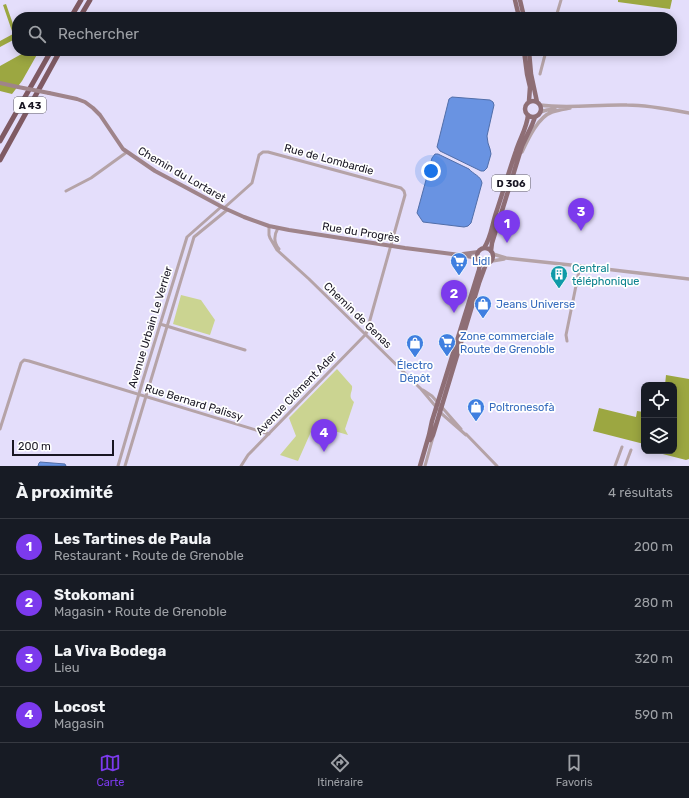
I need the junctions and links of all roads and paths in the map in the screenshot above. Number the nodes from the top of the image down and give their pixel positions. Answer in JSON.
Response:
{"nodes":[{"id":1,"x":81,"y":0,"type":"edge"},
{"id":2,"x":90,"y":0,"type":"edge"},
{"id":3,"x":516,"y":0,"type":"edge"},
{"id":4,"x":520,"y":0,"type":"edge"},
{"id":5,"x":561,"y":0,"type":"edge"},
{"id":6,"x":74,"y":12,"type":"edge"},
{"id":7,"x":83,"y":12,"type":"edge"},
{"id":8,"x":518,"y":12,"type":"edge"},
{"id":9,"x":523,"y":12,"type":"edge"},
{"id":10,"x":557,"y":12,"type":"edge"},
{"id":11,"x":48,"y":56,"type":"edge"},
{"id":12,"x":57,"y":56,"type":"edge"},
{"id":13,"x":525,"y":56,"type":"edge"},
{"id":14,"x":529,"y":56,"type":"edge"},
{"id":15,"x":545,"y":56,"type":"edge"},
{"id":16,"x":540,"y":74,"type":"dead end"},
{"id":17,"x":0,"y":83,"type":"edge"},
{"id":18,"x":529,"y":101,"type":"junction"},
{"id":19,"x":538,"y":103,"type":"junction"},
{"id":20,"x":577,"y":107,"type":"junction"},
{"id":21,"x":540,"y":112,"type":"junction"},
{"id":22,"x":689,"y":113,"type":"edge"},
{"id":23,"x":528,"y":115,"type":"junction"},
{"id":24,"x":535,"y":117,"type":"junction"},
{"id":25,"x":0,"y":141,"type":"edge"},
{"id":26,"x":127,"y":152,"type":"junction"},
{"id":27,"x":519,"y":156,"type":"junction"},
{"id":28,"x":0,"y":160,"type":"edge"},
{"id":29,"x":66,"y":191,"type":"dead end"},
{"id":30,"x":224,"y":208,"type":"junction"},
{"id":31,"x":259,"y":222,"type":"joint"},
{"id":32,"x":269,"y":226,"type":"junction"},
{"id":33,"x":278,"y":228,"type":"junction"},
{"id":34,"x":391,"y":246,"type":"junction"},
{"id":35,"x":484,"y":248,"type":"junction"},
{"id":36,"x":478,"y":252,"type":"junction"},
{"id":37,"x":492,"y":252,"type":"junction"},
{"id":38,"x":282,"y":253,"type":"junction"},
{"id":39,"x":460,"y":255,"type":"junction"},
{"id":40,"x":506,"y":258,"type":"junction"},
{"id":41,"x":478,"y":261,"type":"junction"},
{"id":42,"x":492,"y":261,"type":"junction"},
{"id":43,"x":486,"y":264,"type":"junction"},
{"id":44,"x":580,"y":266,"type":"junction"},
{"id":45,"x":689,"y":279,"type":"edge"},
{"id":46,"x":160,"y":324,"type":"junction"},
{"id":47,"x":168,"y":326,"type":"junction"},
{"id":48,"x":366,"y":334,"type":"junction"},
{"id":49,"x":567,"y":341,"type":"dead end"},
{"id":50,"x":245,"y":350,"type":"dead end"},
{"id":51,"x":139,"y":394,"type":"junction"},
{"id":52,"x":146,"y":397,"type":"junction"},
{"id":53,"x":439,"y":407,"type":"junction"},
{"id":54,"x":0,"y":429,"type":"edge"},
{"id":55,"x":269,"y":434,"type":"junction"},
{"id":56,"x":466,"y":435,"type":"junction"},
{"id":57,"x":622,"y":446,"type":"dead end"},
{"id":58,"x":631,"y":450,"type":"dead end"},
{"id":59,"x":118,"y":466,"type":"edge"},
{"id":60,"x":125,"y":466,"type":"edge"},
{"id":61,"x":241,"y":466,"type":"edge"},
{"id":62,"x":421,"y":466,"type":"edge"},
{"id":63,"x":497,"y":466,"type":"edge"},
{"id":64,"x":615,"y":466,"type":"edge"},
{"id":65,"x":625,"y":466,"type":"edge"}],
"edges":[{"from":1,"to":6,"type":"highway"},
{"from":2,"to":7,"type":"highway"},
{"from":3,"to":8,"type":"main road"},
{"from":4,"to":9,"type":"main road"},
{"from":5,"to":10,"type":"street"},
{"from":11,"to":25,"type":"highway","number":"A 43"},
{"from":12,"to":28,"type":"highway","number":"A 43"},
{"from":13,"to":18,"type":"main road"},
{"from":14,"to":19,"type":"main road"},
{"from":15,"to":16,"type":"street"},
{"from":17,"to":26,"type":"main road","name":"Chemin du Lortaret","bridge":true},
{"from":18,"to":19,"type":"main road"},
{"from":18,"to":23,"type":"main road"},
{"from":19,"to":20,"type":"street"},
{"from":19,"to":21,"type":"main road"},
{"from":20,"to":21,"type":"street"},
{"from":20,"to":22,"type":"street"},
{"from":20,"to":27,"type":"street"},
{"from":21,"to":24,"type":"main road"},
{"from":23,"to":24,"type":"main road"},
{"from":23,"to":35,"type":"main road","number":"D 306"},
{"from":24,"to":27,"type":"main road","number":"D 306"},
{"from":26,"to":29,"type":"street"},
{"from":26,"to":30,"type":"main road","name":"Chemin du Lortaret"},
{"from":27,"to":37,"type":"main road","number":"D 306"},
{"from":30,"to":31,"type":"main road","name":"Chemin du Lortaret"},
{"from":30,"to":34,"type":"street","name":"Rue de Lombardie"},
{"from":30,"to":46,"type":"street","name":"Avenue Urbain Le Verrier"},
{"from":30,"to":47,"type":"street","name":"Avenue Urbain Le Verrier"},
{"from":31,"to":32,"type":"main road","name":"Rue du Progrès"},
{"from":32,"to":33,"type":"main road","name":"Rue du Progrès"},
{"from":32,"to":38,"type":"street","name":"Chemin de Genas"},
{"from":33,"to":34,"type":"main road","name":"Rue du Progrès"},
{"from":33,"to":38,"type":"street","name":"Chemin de Genas"},
{"from":34,"to":39,"type":"main road","name":"Rue du Progrès"},
{"from":34,"to":48,"type":"street"},
{"from":35,"to":36,"type":"main road"},
{"from":35,"to":37,"type":"main road"},
{"from":36,"to":39,"type":"main road","name":"Rue du Progrès"},
{"from":36,"to":41,"type":"main road"},
{"from":37,"to":40,"type":"street"},
{"from":37,"to":42,"type":"main road"},
{"from":38,"to":48,"type":"street","name":"Chemin de Genas"},
{"from":39,"to":41,"type":"main road","name":"Rue du Progrès"},
{"from":40,"to":42,"type":"street"},
{"from":40,"to":44,"type":"street"},
{"from":41,"to":43,"type":"main road"},
{"from":41,"to":53,"type":"main road"},
{"from":42,"to":43,"type":"main road"},
{"from":43,"to":53,"type":"main road"},
{"from":44,"to":45,"type":"street"},
{"from":44,"to":49,"type":"street"},
{"from":46,"to":47,"type":"street"},
{"from":46,"to":51,"type":"street","name":"Avenue Urbain Le Verrier"},
{"from":47,"to":50,"type":"street"},
{"from":47,"to":52,"type":"street","name":"Avenue Urbain Le Verrier"},
{"from":48,"to":53,"type":"street","name":"Chemin de Genas"},
{"from":48,"to":55,"type":"street","name":"Avenue Clément Ader"},
{"from":51,"to":52,"type":"street","name":"Rue Bernard Palissy"},
{"from":51,"to":54,"type":"street","name":"Rue Bernard Palissy"},
{"from":51,"to":59,"type":"street","name":"Avenue Urbain Le Verrier"},
{"from":52,"to":55,"type":"street","name":"Rue Bernard Palissy"},
{"from":52,"to":60,"type":"street","name":"Avenue Urbain Le Verrier"},
{"from":53,"to":56,"type":"street","name":"Chemin de Genas"},
{"from":53,"to":56,"type":"street","name":"Chemin de Genas"},
{"from":53,"to":62,"type":"main road"},
{"from":53,"to":62,"type":"main road"},
{"from":55,"to":61,"type":"street","name":"Avenue Clément Ader"},
{"from":56,"to":63,"type":"street","name":"Chemin de Genas"},
{"from":57,"to":64,"type":"street"},
{"from":58,"to":65,"type":"street"}]}
